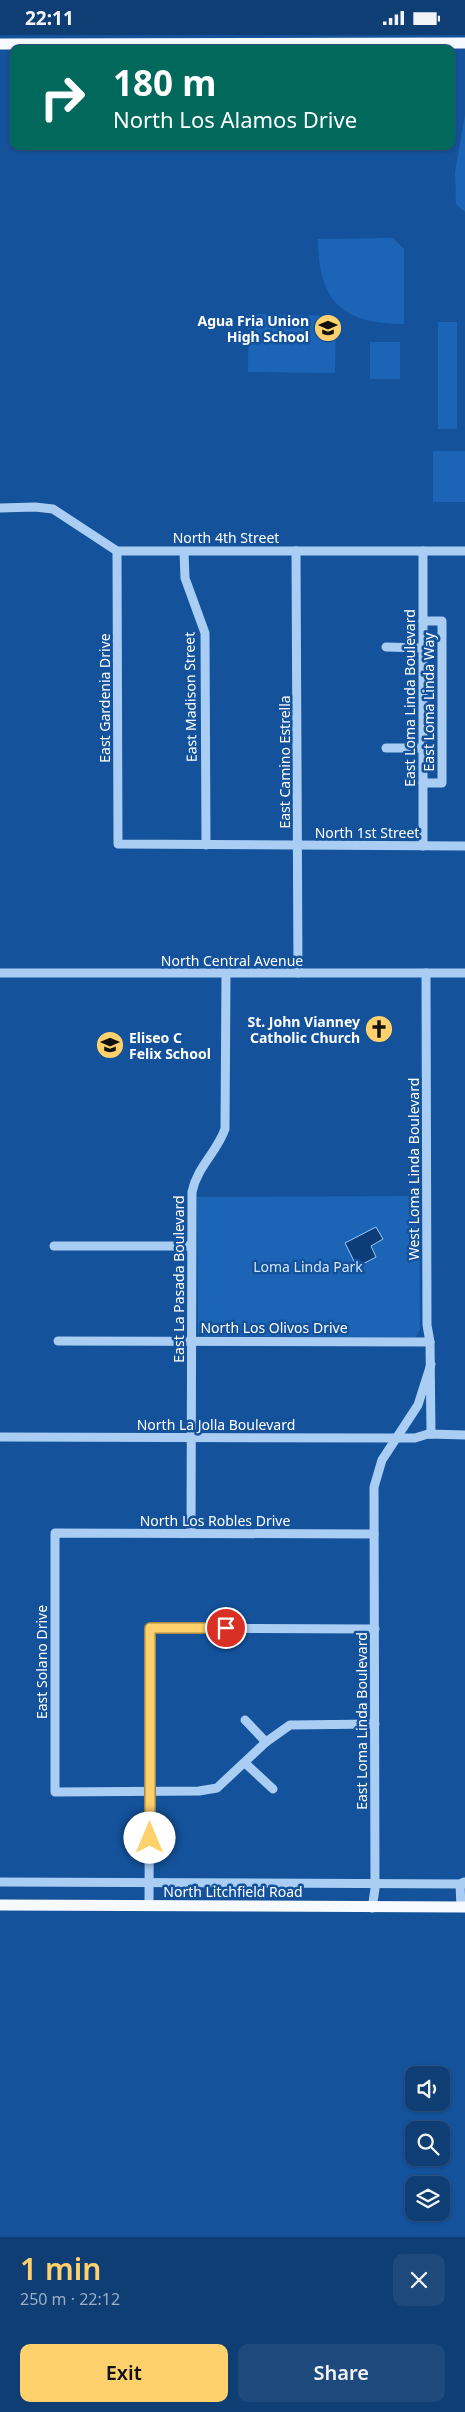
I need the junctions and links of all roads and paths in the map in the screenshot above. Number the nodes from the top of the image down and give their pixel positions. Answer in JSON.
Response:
{"nodes":[{"id":1,"x":465,"y":43,"type":"edge"},
{"id":2,"x":0,"y":44,"type":"edge"},
{"id":3,"x":0,"y":508,"type":"edge"},
{"id":4,"x":117,"y":551,"type":"junction"},
{"id":5,"x":184,"y":551,"type":"junction"},
{"id":6,"x":296,"y":551,"type":"junction"},
{"id":7,"x":423,"y":551,"type":"junction"},
{"id":8,"x":465,"y":551,"type":"edge"},
{"id":9,"x":423,"y":621,"type":"junction"},
{"id":10,"x":386,"y":647,"type":"dead end"},
{"id":11,"x":422,"y":648,"type":"junction"},
{"id":12,"x":386,"y":748,"type":"dead end"},
{"id":13,"x":423,"y":748,"type":"junction"},
{"id":14,"x":423,"y":783,"type":"junction"},
{"id":15,"x":118,"y":844,"type":"joint"},
{"id":16,"x":206,"y":845,"type":"junction"},
{"id":17,"x":298,"y":845,"type":"junction"},
{"id":18,"x":423,"y":846,"type":"junction"},
{"id":19,"x":465,"y":846,"type":"edge"},
{"id":20,"x":0,"y":973,"type":"edge"},
{"id":21,"x":298,"y":973,"type":"junction"},
{"id":22,"x":426,"y":973,"type":"junction"},
{"id":23,"x":465,"y":973,"type":"edge"},
{"id":24,"x":226,"y":974,"type":"junction"},
{"id":25,"x":54,"y":1246,"type":"dead end"},
{"id":26,"x":191,"y":1246,"type":"junction"},
{"id":27,"x":58,"y":1341,"type":"dead end"},
{"id":28,"x":191,"y":1341,"type":"junction"},
{"id":29,"x":430,"y":1342,"type":"junction"},
{"id":30,"x":430,"y":1363,"type":"junction"},
{"id":31,"x":431,"y":1435,"type":"junction"},
{"id":32,"x":465,"y":1435,"type":"edge"},
{"id":33,"x":0,"y":1437,"type":"edge"},
{"id":34,"x":191,"y":1438,"type":"junction"},
{"id":35,"x":397,"y":1438,"type":"junction"},
{"id":36,"x":54,"y":1533,"type":"joint"},
{"id":37,"x":191,"y":1533,"type":"junction"},
{"id":38,"x":374,"y":1534,"type":"junction"},
{"id":39,"x":375,"y":1629,"type":"junction"},
{"id":40,"x":245,"y":1720,"type":"dead end"},
{"id":41,"x":375,"y":1724,"type":"junction"},
{"id":42,"x":266,"y":1742,"type":"junction"},
{"id":43,"x":245,"y":1763,"type":"junction"},
{"id":44,"x":273,"y":1789,"type":"dead end"},
{"id":45,"x":150,"y":1791,"type":"junction"},
{"id":46,"x":0,"y":1882,"type":"edge"},
{"id":47,"x":150,"y":1882,"type":"junction"},
{"id":48,"x":464,"y":1883,"type":"edge"},
{"id":49,"x":375,"y":1884,"type":"junction"},
{"id":50,"x":0,"y":1905,"type":"edge"},
{"id":51,"x":149,"y":1906,"type":"junction"},
{"id":52,"x":463,"y":1907,"type":"edge"},
{"id":53,"x":372,"y":1908,"type":"junction"}],
"edges":[{"from":1,"to":2,"type":"main road"},
{"from":3,"to":4,"type":"street"},
{"from":4,"to":5,"type":"street","name":"North 4th Street"},
{"from":4,"to":15,"type":"street","name":"East Gardenia Drive"},
{"from":5,"to":6,"type":"street","name":"North 4th Street"},
{"from":5,"to":16,"type":"street","name":"East Madison Street"},
{"from":6,"to":7,"type":"street","name":"North 4th Street"},
{"from":6,"to":17,"type":"street","name":"East Camino Estrella"},
{"from":7,"to":8,"type":"street","name":"North 4th Street"},
{"from":7,"to":9,"type":"street","name":"East Loma Linda Boulevard"},
{"from":9,"to":11,"type":"street","name":"East Loma Linda Boulevard"},
{"from":9,"to":14,"type":"street","name":"East Loma Linda Way"},
{"from":10,"to":11,"type":"street"},
{"from":11,"to":13,"type":"street","name":"East Loma Linda Boulevard"},
{"from":12,"to":13,"type":"street"},
{"from":13,"to":14,"type":"street","name":"East Loma Linda Boulevard"},
{"from":14,"to":18,"type":"street","name":"East Loma Linda Boulevard"},
{"from":15,"to":16,"type":"street","name":"North 1st Street"},
{"from":16,"to":17,"type":"street","name":"North 1st Street"},
{"from":17,"to":18,"type":"street","name":"North 1st Street"},
{"from":17,"to":21,"type":"street","name":"East Camino Estrella"},
{"from":18,"to":19,"type":"street","name":"North 1st Street"},
{"from":20,"to":24,"type":"street","name":"North Central Avenue"},
{"from":21,"to":22,"type":"street","name":"North Central Avenue"},
{"from":21,"to":24,"type":"street","name":"North Central Avenue"},
{"from":22,"to":23,"type":"street","name":"North Central Avenue"},
{"from":22,"to":29,"type":"street","name":"West Loma Linda Boulevard"},
{"from":24,"to":26,"type":"street","name":"East La Pasada Boulevard"},
{"from":25,"to":26,"type":"street"},
{"from":26,"to":28,"type":"street","name":"East La Pasada Boulevard"},
{"from":27,"to":28,"type":"street","name":"North Los Olivos Drive"},
{"from":28,"to":29,"type":"street","name":"North Los Olivos Drive"},
{"from":28,"to":34,"type":"street","name":"East La Pasada Boulevard"},
{"from":29,"to":30,"type":"street","name":"West Loma Linda Boulevard"},
{"from":30,"to":31,"type":"street","name":"West Loma Linda Boulevard"},
{"from":30,"to":35,"type":"street","name":"West Loma Linda Boulevard"},
{"from":31,"to":32,"type":"street","name":"North La Jolla Boulevard"},
{"from":31,"to":35,"type":"street","name":"North La Jolla Boulevard"},
{"from":33,"to":34,"type":"street","name":"North La Jolla Boulevard"},
{"from":34,"to":35,"type":"street","name":"North La Jolla Boulevard"},
{"from":34,"to":37,"type":"street","name":"East La Pasada Boulevard"},
{"from":35,"to":38,"type":"street","name":"West Loma Linda Boulevard"},
{"from":36,"to":37,"type":"street","name":"North Los Robles Drive"},
{"from":36,"to":45,"type":"street","name":"East Solano Drive"},
{"from":37,"to":38,"type":"street","name":"North Los Robles Drive"},
{"from":38,"to":39,"type":"street","name":"East Loma Linda Boulevard"},
{"from":39,"to":41,"type":"street","name":"East Loma Linda Boulevard"},
{"from":39,"to":45,"type":"street"},
{"from":40,"to":42,"type":"street"},
{"from":41,"to":42,"type":"street"},
{"from":41,"to":49,"type":"street","name":"East Loma Linda Boulevard"},
{"from":42,"to":43,"type":"street"},
{"from":43,"to":44,"type":"street"},
{"from":43,"to":45,"type":"street"},
{"from":45,"to":47,"type":"street"},
{"from":46,"to":47,"type":"street","name":"North Litchfield Road"},
{"from":47,"to":49,"type":"street","name":"North Litchfield Road"},
{"from":47,"to":51,"type":"street"},
{"from":48,"to":49,"type":"street","name":"North Litchfield Road"},
{"from":48,"to":52,"type":"street"},
{"from":49,"to":53,"type":"street","name":"East Loma Linda Boulevard"},
{"from":50,"to":51,"type":"main road","name":"North Litchfield Road"},
{"from":51,"to":53,"type":"main road","name":"North Litchfield Road"},
{"from":52,"to":53,"type":"main road","name":"North Litchfield Road"}]}
